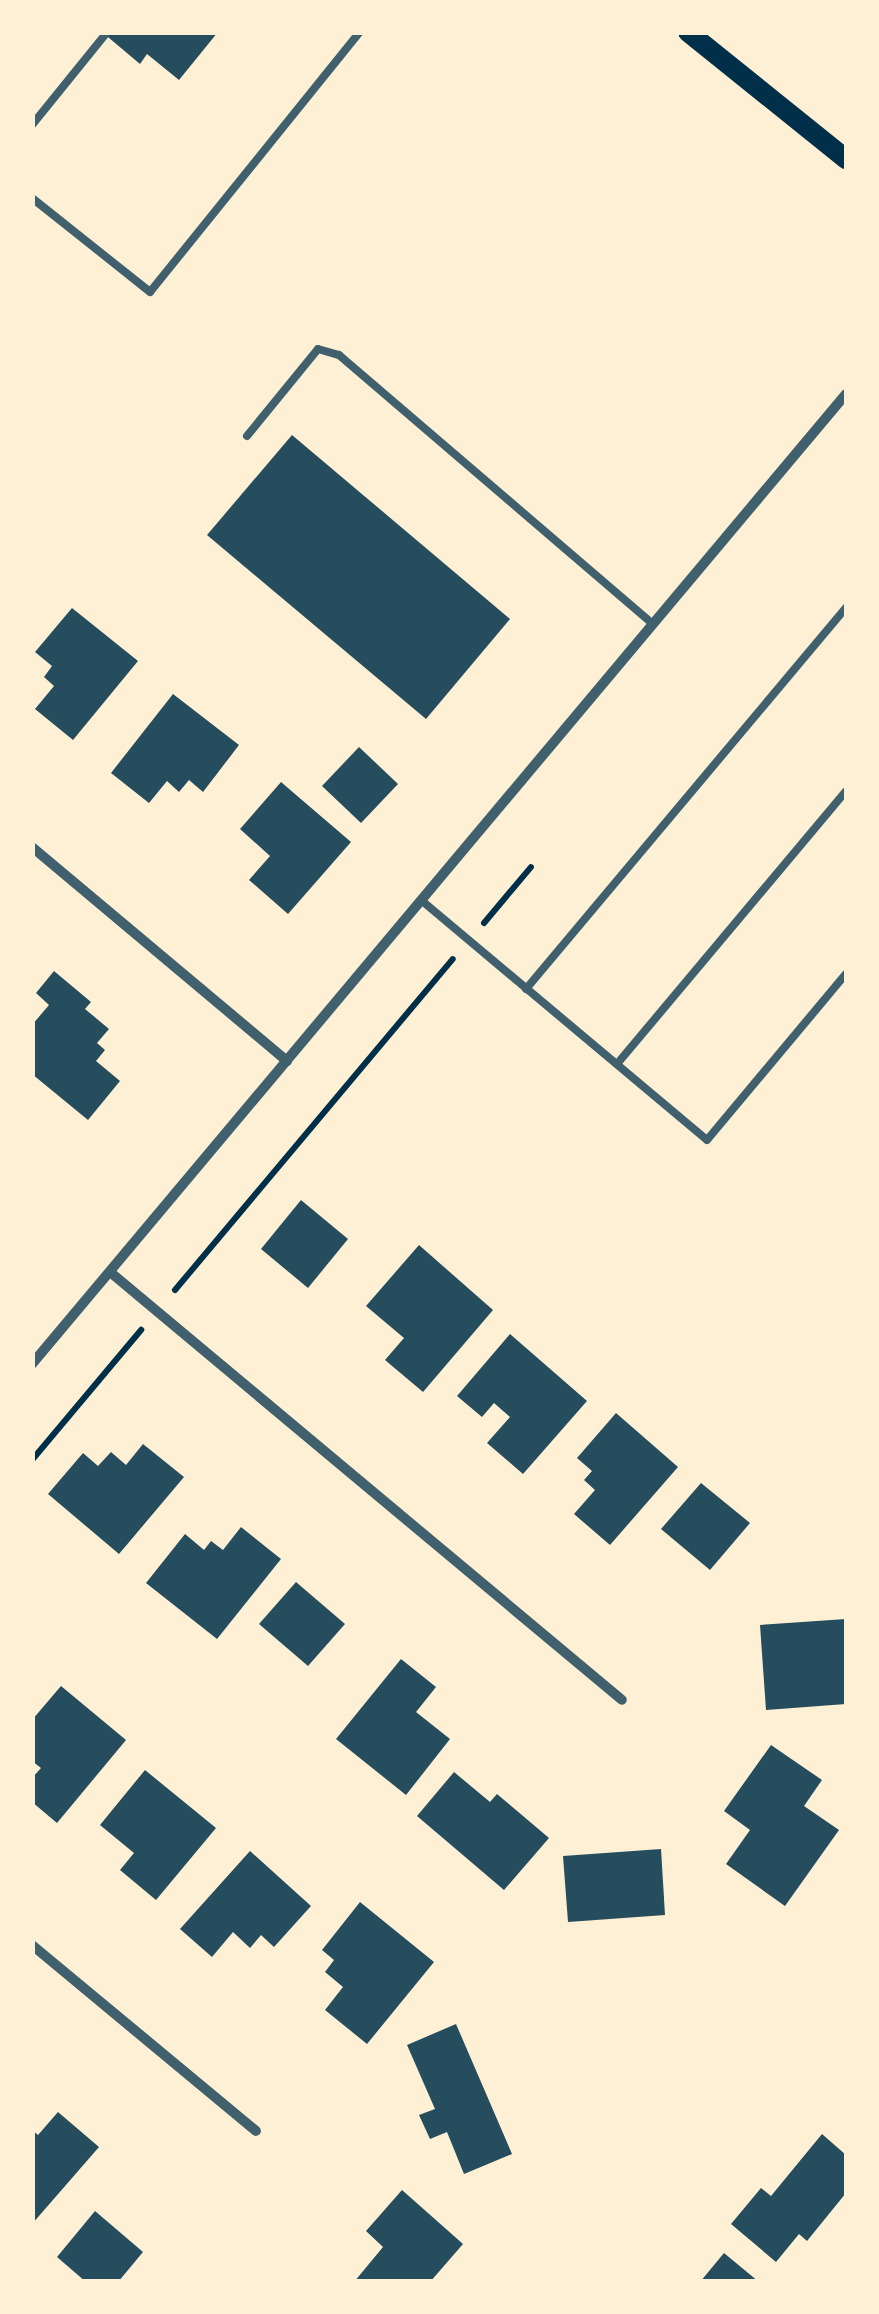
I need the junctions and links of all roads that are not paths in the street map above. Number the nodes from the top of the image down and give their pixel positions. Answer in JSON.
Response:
{"nodes":[{"id":1,"x":360,"y":32,"type":"edge"},
{"id":2,"x":688,"y":32,"type":"edge"},
{"id":3,"x":105,"y":35,"type":"dead end"},
{"id":4,"x":32,"y":125,"type":"edge"},
{"id":5,"x":846,"y":159,"type":"edge"},
{"id":6,"x":32,"y":198,"type":"edge"},
{"id":7,"x":846,"y":394,"type":"edge"},
{"id":8,"x":247,"y":436,"type":"dead end"},
{"id":9,"x":846,"y":607,"type":"edge"},
{"id":10,"x":653,"y":624,"type":"junction"},
{"id":11,"x":846,"y":791,"type":"edge"},
{"id":12,"x":32,"y":846,"type":"edge"},
{"id":13,"x":421,"y":900,"type":"junction"},
{"id":14,"x":846,"y":974,"type":"edge"},
{"id":15,"x":526,"y":989,"type":"junction"},
{"id":16,"x":286,"y":1061,"type":"junction"},
{"id":17,"x":617,"y":1064,"type":"junction"},
{"id":18,"x":110,"y":1272,"type":"junction"},
{"id":19,"x":32,"y":1364,"type":"edge"},
{"id":20,"x":622,"y":1700,"type":"dead end"},
{"id":21,"x":32,"y":1945,"type":"edge"},
{"id":22,"x":256,"y":2131,"type":"dead end"}],
"edges":[{"from":1,"to":6,"type":"lane"},
{"from":2,"to":5,"type":"main road"},
{"from":3,"to":4,"type":"lane"},
{"from":7,"to":10,"type":"street"},
{"from":8,"to":10,"type":"lane"},
{"from":9,"to":15,"type":"lane"},
{"from":10,"to":13,"type":"street"},
{"from":11,"to":17,"type":"lane"},
{"from":12,"to":16,"type":"street"},
{"from":13,"to":15,"type":"lane"},
{"from":13,"to":16,"type":"street"},
{"from":14,"to":17,"type":"lane"},
{"from":15,"to":17,"type":"lane"},
{"from":16,"to":18,"type":"street"},
{"from":18,"to":19,"type":"street"},
{"from":18,"to":20,"type":"street"},
{"from":21,"to":22,"type":"street"}]}
